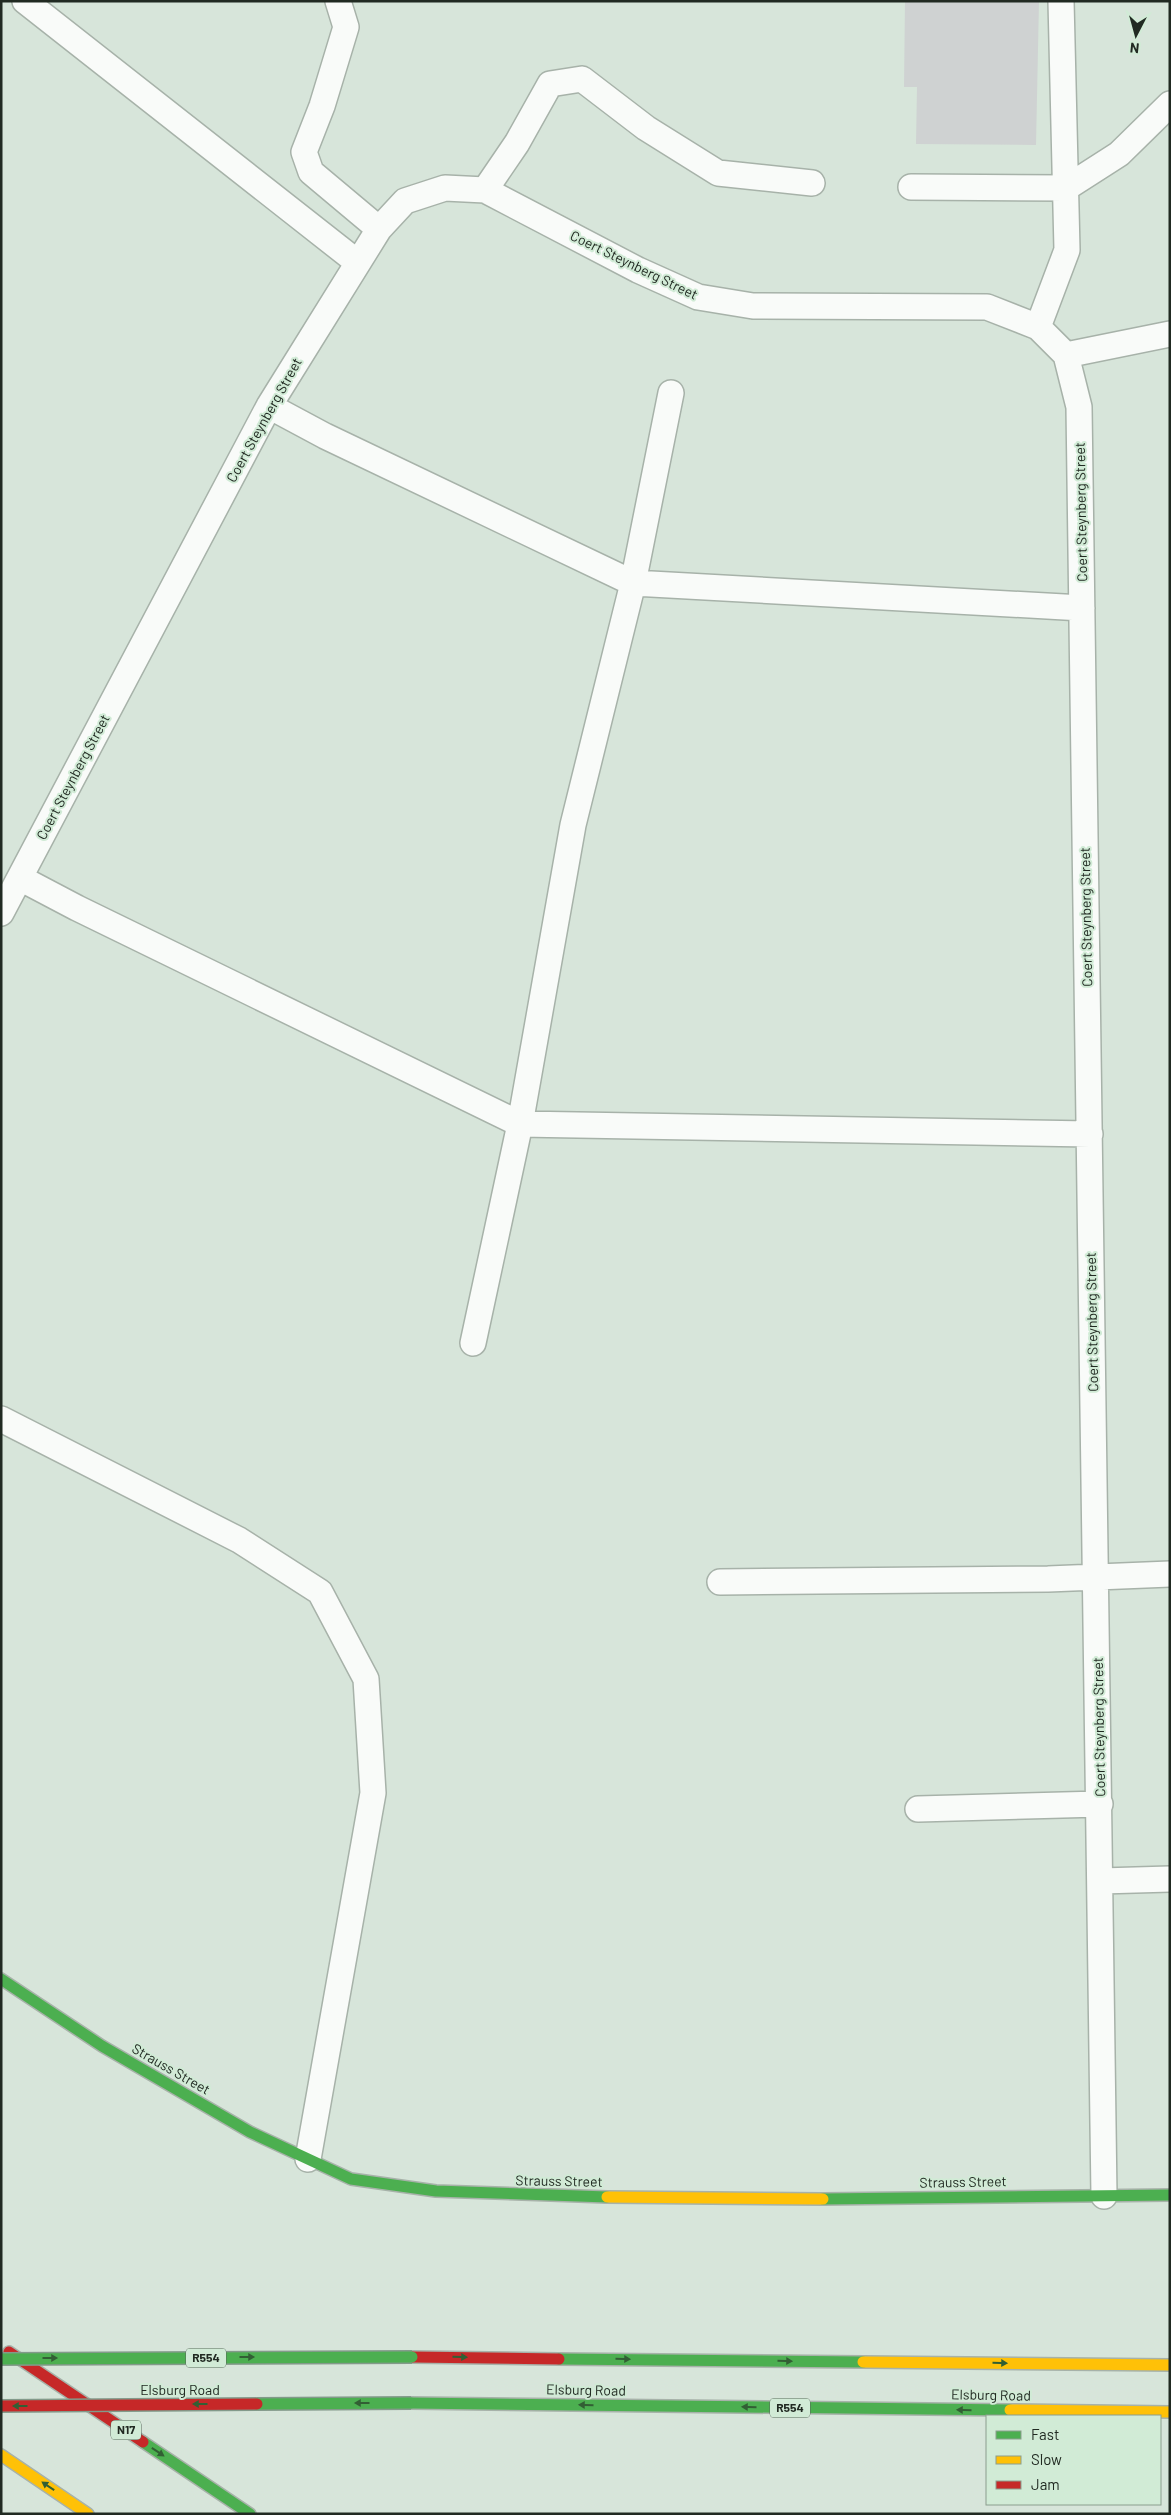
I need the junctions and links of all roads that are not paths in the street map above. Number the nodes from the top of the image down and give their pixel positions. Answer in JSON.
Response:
{"nodes":[{"id":1,"x":25,"y":1,"type":"edge"},
{"id":2,"x":338,"y":1,"type":"edge"},
{"id":3,"x":1061,"y":1,"type":"edge"},
{"id":4,"x":1170,"y":104,"type":"edge"},
{"id":5,"x":812,"y":183,"type":"dead end"},
{"id":6,"x":911,"y":188,"type":"dead end"},
{"id":7,"x":1066,"y":188,"type":"junction"},
{"id":8,"x":485,"y":190,"type":"junction"},
{"id":9,"x":378,"y":229,"type":"junction"},
{"id":10,"x":358,"y":262,"type":"junction"},
{"id":11,"x":1038,"y":327,"type":"junction"},
{"id":12,"x":1170,"y":334,"type":"edge"},
{"id":13,"x":1066,"y":354,"type":"junction"},
{"id":14,"x":671,"y":393,"type":"dead end"},
{"id":15,"x":269,"y":406,"type":"junction"},
{"id":16,"x":633,"y":583,"type":"junction"},
{"id":17,"x":1082,"y":608,"type":"junction"},
{"id":18,"x":20,"y":878,"type":"junction"},
{"id":19,"x":1,"y":913,"type":"edge"},
{"id":20,"x":520,"y":1124,"type":"junction"},
{"id":21,"x":1090,"y":1134,"type":"junction"},
{"id":22,"x":473,"y":1343,"type":"dead end"},
{"id":23,"x":1,"y":1418,"type":"edge"},
{"id":24,"x":1170,"y":1574,"type":"edge"},
{"id":25,"x":1096,"y":1577,"type":"junction"},
{"id":26,"x":720,"y":1582,"type":"dead end"},
{"id":27,"x":1100,"y":1804,"type":"junction"},
{"id":28,"x":918,"y":1809,"type":"dead end"},
{"id":29,"x":1170,"y":1879,"type":"edge"},
{"id":30,"x":1100,"y":1881,"type":"junction"},
{"id":31,"x":1,"y":1980,"type":"edge"},
{"id":32,"x":308,"y":2159,"type":"junction"},
{"id":33,"x":1170,"y":2195,"type":"edge"},
{"id":34,"x":1104,"y":2196,"type":"junction"},
{"id":35,"x":1,"y":2347,"type":"edge"},
{"id":36,"x":1,"y":2359,"type":"edge"},
{"id":37,"x":1170,"y":2365,"type":"edge"},
{"id":38,"x":1,"y":2406,"type":"edge"},
{"id":39,"x":1170,"y":2412,"type":"edge"},
{"id":40,"x":1,"y":2455,"type":"edge"},
{"id":41,"x":88,"y":2514,"type":"edge"},
{"id":42,"x":250,"y":2514,"type":"edge"}],
"edges":[{"from":1,"to":10,"type":"lane"},
{"from":2,"to":9,"type":"lane"},
{"from":3,"to":7,"type":"lane"},
{"from":4,"to":7,"type":"lane"},
{"from":5,"to":8,"type":"lane"},
{"from":6,"to":7,"type":"lane"},
{"from":7,"to":11,"type":"lane"},
{"from":8,"to":9,"type":"lane","name":"Coert Steynberg Street"},
{"from":8,"to":11,"type":"lane","name":"Coert Steynberg Street"},
{"from":9,"to":10,"type":"lane","name":"Coert Steynberg Street"},
{"from":10,"to":15,"type":"lane","name":"Coert Steynberg Street"},
{"from":11,"to":13,"type":"lane","name":"Coert Steynberg Street"},
{"from":12,"to":13,"type":"lane"},
{"from":13,"to":17,"type":"lane","name":"Coert Steynberg Street"},
{"from":14,"to":16,"type":"lane"},
{"from":15,"to":16,"type":"lane"},
{"from":15,"to":18,"type":"lane","name":"Coert Steynberg Street"},
{"from":16,"to":17,"type":"lane"},
{"from":16,"to":20,"type":"lane"},
{"from":17,"to":21,"type":"lane","name":"Coert Steynberg Street"},
{"from":18,"to":19,"type":"lane","name":"Coert Steynberg Street"},
{"from":18,"to":20,"type":"lane"},
{"from":20,"to":21,"type":"lane"},
{"from":20,"to":22,"type":"lane"},
{"from":21,"to":25,"type":"lane","name":"Coert Steynberg Street"},
{"from":23,"to":32,"type":"lane"},
{"from":24,"to":25,"type":"lane"},
{"from":25,"to":26,"type":"lane"},
{"from":25,"to":27,"type":"lane","name":"Coert Steynberg Street"},
{"from":27,"to":28,"type":"lane"},
{"from":27,"to":30,"type":"lane","name":"Coert Steynberg Street"},
{"from":29,"to":30,"type":"lane"},
{"from":30,"to":34,"type":"lane","name":"Coert Steynberg Street"},
{"from":31,"to":32,"type":"main road","name":"Strauss Street"},
{"from":32,"to":34,"type":"main road","name":"Strauss Street"},
{"from":33,"to":34,"type":"main road","name":"Strauss Street"},
{"from":35,"to":42,"type":"main road","number":"N17","one_way":true},
{"from":36,"to":37,"type":"main road","number":"R554","one_way":true,"bridge":true},
{"from":39,"to":38,"type":"main road","name":"Elsburg Road","number":"R554","one_way":true,"bridge":true},
{"from":41,"to":40,"type":"main road","one_way":true}]}
